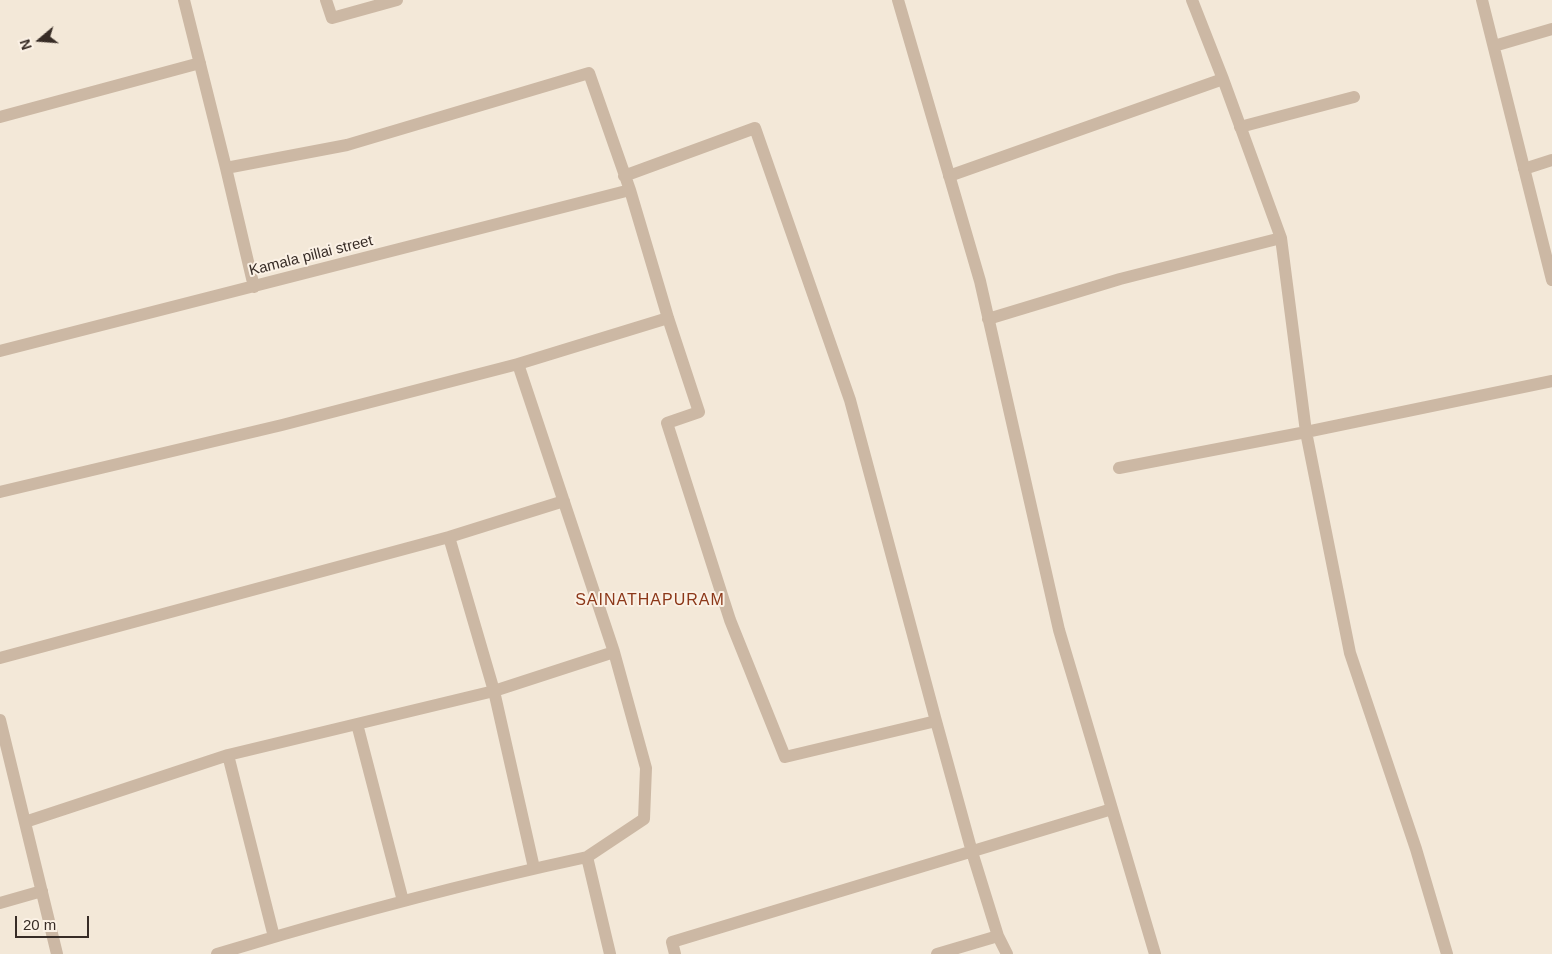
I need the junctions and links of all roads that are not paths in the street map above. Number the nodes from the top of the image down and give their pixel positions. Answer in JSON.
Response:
{"nodes":[{"id":1,"x":184,"y":0,"type":"edge"},
{"id":2,"x":326,"y":0,"type":"edge"},
{"id":3,"x":397,"y":0,"type":"edge"},
{"id":4,"x":898,"y":0,"type":"edge"},
{"id":5,"x":1193,"y":0,"type":"edge"},
{"id":6,"x":1482,"y":0,"type":"edge"},
{"id":7,"x":1552,"y":29,"type":"edge"},
{"id":8,"x":1494,"y":46,"type":"junction"},
{"id":9,"x":200,"y":63,"type":"junction"},
{"id":10,"x":1223,"y":79,"type":"junction"},
{"id":11,"x":1354,"y":97,"type":"dead end"},
{"id":12,"x":0,"y":117,"type":"edge"},
{"id":13,"x":1240,"y":127,"type":"junction"},
{"id":14,"x":1552,"y":160,"type":"edge"},
{"id":15,"x":226,"y":168,"type":"junction"},
{"id":16,"x":1524,"y":169,"type":"junction"},
{"id":17,"x":624,"y":176,"type":"junction"},
{"id":18,"x":949,"y":176,"type":"junction"},
{"id":19,"x":630,"y":190,"type":"junction"},
{"id":20,"x":1281,"y":238,"type":"junction"},
{"id":21,"x":1552,"y":280,"type":"edge"},
{"id":22,"x":254,"y":287,"type":"junction"},
{"id":23,"x":668,"y":318,"type":"junction"},
{"id":24,"x":988,"y":320,"type":"junction"},
{"id":25,"x":0,"y":350,"type":"edge"},
{"id":26,"x":518,"y":364,"type":"junction"},
{"id":27,"x":1552,"y":380,"type":"edge"},
{"id":28,"x":1306,"y":432,"type":"junction"},
{"id":29,"x":1119,"y":468,"type":"dead end"},
{"id":30,"x":0,"y":492,"type":"edge"},
{"id":31,"x":564,"y":501,"type":"junction"},
{"id":32,"x":449,"y":537,"type":"junction"},
{"id":33,"x":614,"y":652,"type":"junction"},
{"id":34,"x":0,"y":658,"type":"edge"},
{"id":35,"x":494,"y":690,"type":"junction"},
{"id":36,"x":0,"y":720,"type":"edge"},
{"id":37,"x":936,"y":721,"type":"junction"},
{"id":38,"x":357,"y":724,"type":"junction"},
{"id":39,"x":2,"y":738,"type":"edge"},
{"id":40,"x":228,"y":755,"type":"junction"},
{"id":41,"x":1112,"y":809,"type":"junction"},
{"id":42,"x":25,"y":822,"type":"junction"},
{"id":43,"x":972,"y":852,"type":"junction"},
{"id":44,"x":587,"y":857,"type":"junction"},
{"id":45,"x":534,"y":868,"type":"junction"},
{"id":46,"x":42,"y":891,"type":"junction"},
{"id":47,"x":403,"y":901,"type":"junction"},
{"id":48,"x":0,"y":903,"type":"edge"},
{"id":49,"x":998,"y":936,"type":"junction"},
{"id":50,"x":274,"y":937,"type":"junction"},
{"id":51,"x":57,"y":954,"type":"edge"},
{"id":52,"x":217,"y":954,"type":"edge"},
{"id":53,"x":610,"y":954,"type":"edge"},
{"id":54,"x":675,"y":954,"type":"edge"},
{"id":55,"x":937,"y":954,"type":"edge"},
{"id":56,"x":1007,"y":954,"type":"edge"},
{"id":57,"x":1155,"y":954,"type":"edge"},
{"id":58,"x":1447,"y":954,"type":"edge"}],
"edges":[{"from":1,"to":9,"type":"street"},
{"from":2,"to":3,"type":"street"},
{"from":4,"to":18,"type":"street"},
{"from":5,"to":10,"type":"street"},
{"from":6,"to":8,"type":"street"},
{"from":7,"to":8,"type":"street"},
{"from":8,"to":16,"type":"street"},
{"from":9,"to":12,"type":"street"},
{"from":9,"to":15,"type":"street"},
{"from":10,"to":13,"type":"street"},
{"from":10,"to":18,"type":"street"},
{"from":11,"to":13,"type":"street"},
{"from":13,"to":20,"type":"street"},
{"from":14,"to":16,"type":"street"},
{"from":15,"to":17,"type":"street"},
{"from":15,"to":22,"type":"street"},
{"from":16,"to":21,"type":"street"},
{"from":17,"to":19,"type":"street"},
{"from":17,"to":37,"type":"street"},
{"from":18,"to":24,"type":"street"},
{"from":19,"to":22,"type":"street","name":"Kamala pillai street"},
{"from":19,"to":23,"type":"street"},
{"from":20,"to":24,"type":"street"},
{"from":20,"to":28,"type":"street"},
{"from":22,"to":25,"type":"street","name":"Kamala pillai street"},
{"from":23,"to":26,"type":"street"},
{"from":23,"to":37,"type":"street"},
{"from":24,"to":41,"type":"street"},
{"from":26,"to":30,"type":"street"},
{"from":26,"to":31,"type":"street"},
{"from":27,"to":28,"type":"street"},
{"from":28,"to":29,"type":"street"},
{"from":28,"to":58,"type":"street"},
{"from":31,"to":32,"type":"street"},
{"from":31,"to":33,"type":"street"},
{"from":32,"to":34,"type":"street"},
{"from":32,"to":35,"type":"street"},
{"from":33,"to":35,"type":"street"},
{"from":33,"to":44,"type":"street"},
{"from":35,"to":38,"type":"street"},
{"from":35,"to":45,"type":"street"},
{"from":36,"to":39,"type":"street"},
{"from":37,"to":43,"type":"street"},
{"from":38,"to":40,"type":"street"},
{"from":38,"to":47,"type":"street"},
{"from":39,"to":42,"type":"street"},
{"from":40,"to":42,"type":"street"},
{"from":40,"to":50,"type":"street"},
{"from":41,"to":43,"type":"street"},
{"from":41,"to":57,"type":"street"},
{"from":42,"to":46,"type":"street"},
{"from":43,"to":49,"type":"street"},
{"from":43,"to":54,"type":"street"},
{"from":44,"to":45,"type":"street"},
{"from":44,"to":53,"type":"street"},
{"from":45,"to":47,"type":"street"},
{"from":46,"to":48,"type":"street"},
{"from":46,"to":51,"type":"street"},
{"from":47,"to":50,"type":"street"},
{"from":49,"to":55,"type":"street"},
{"from":49,"to":56,"type":"street"},
{"from":50,"to":52,"type":"street"}]}
